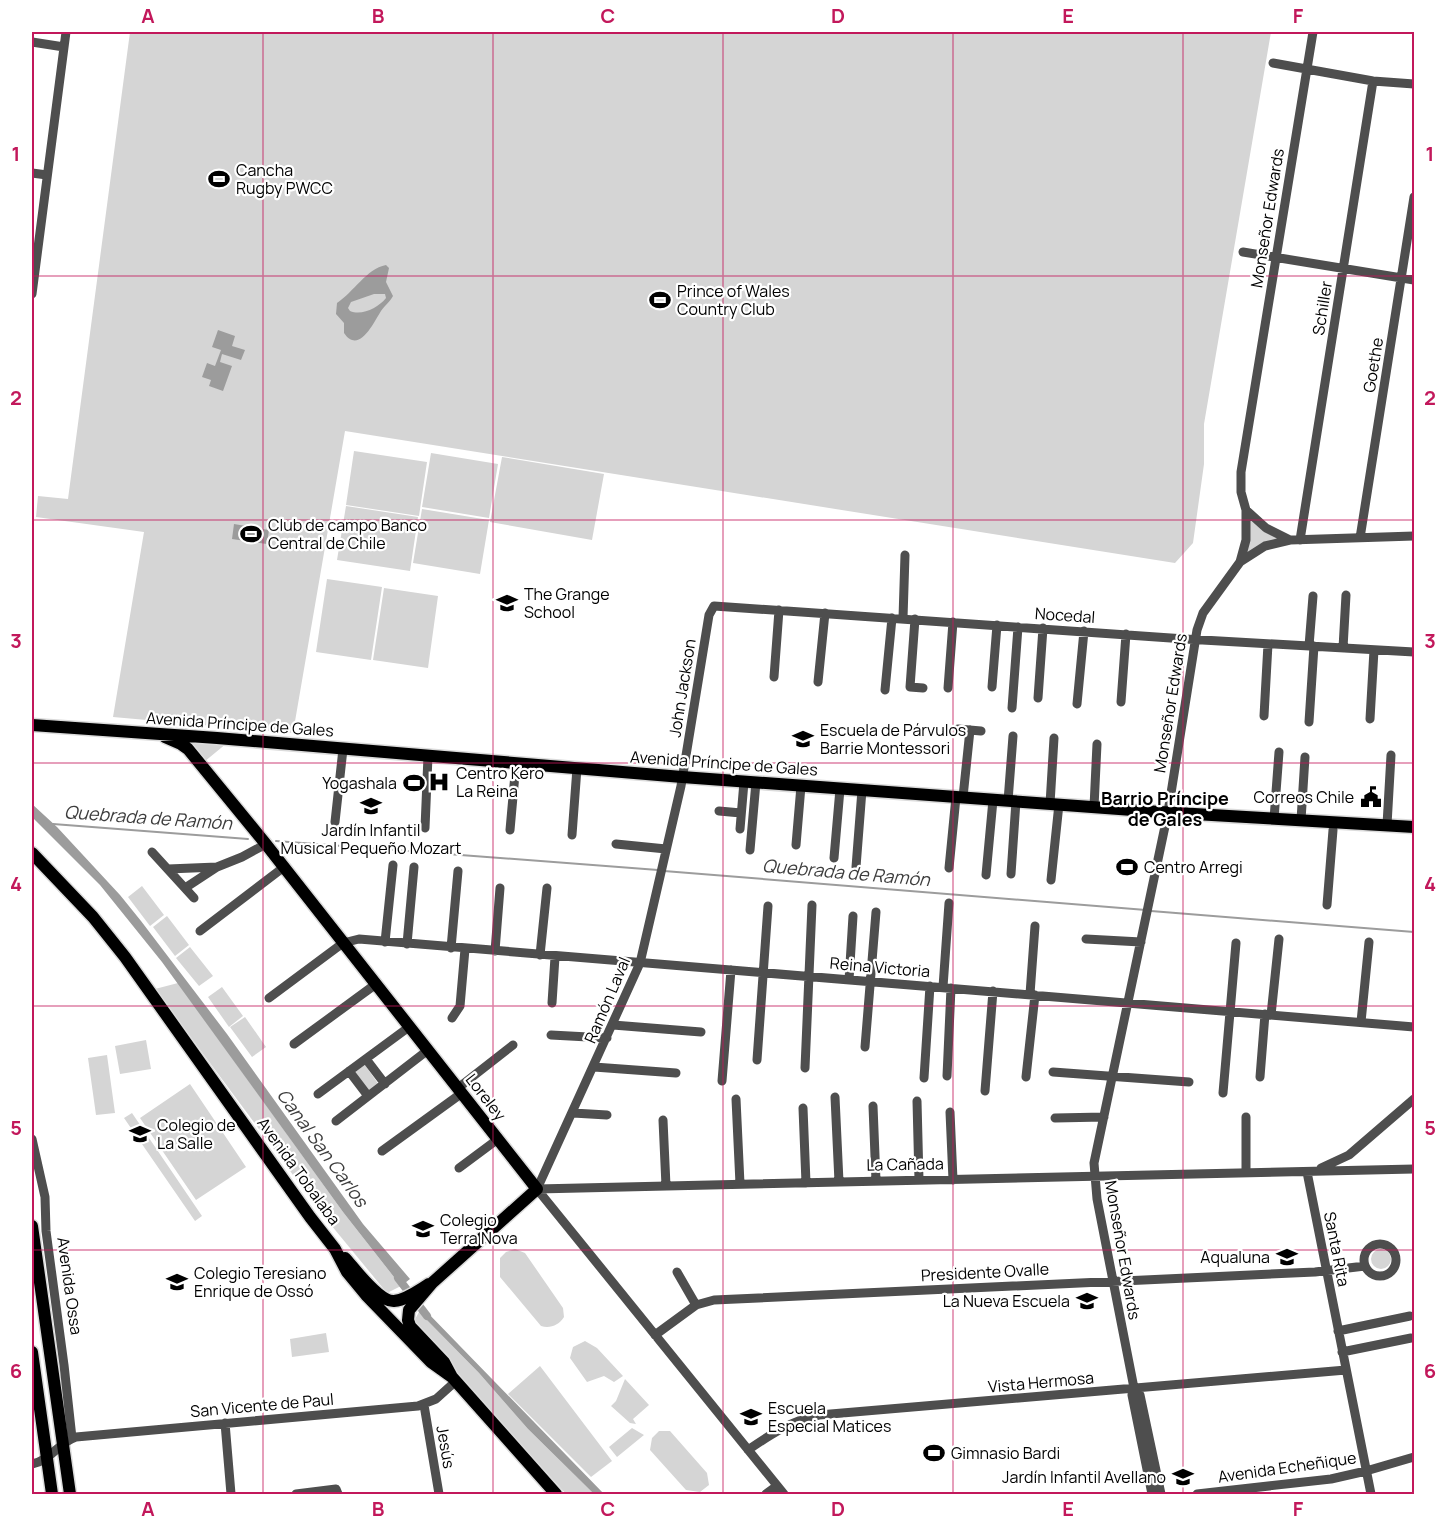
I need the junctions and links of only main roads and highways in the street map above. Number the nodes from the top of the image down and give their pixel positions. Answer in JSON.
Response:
{"nodes":[{"id":1,"x":32,"y":725,"type":"edge"},
{"id":2,"x":154,"y":735,"type":"junction"},
{"id":3,"x":1414,"y":827,"type":"edge"},
{"id":4,"x":32,"y":853,"type":"edge"},
{"id":5,"x":32,"y":1226,"type":"edge"},
{"id":6,"x":335,"y":1249,"type":"junction"},
{"id":7,"x":35,"y":1280,"type":"edge"},
{"id":8,"x":413,"y":1298,"type":"junction"},
{"id":9,"x":32,"y":1352,"type":"edge"},
{"id":10,"x":454,"y":1379,"type":"junction"},
{"id":11,"x":52,"y":1494,"type":"edge"},
{"id":12,"x":70,"y":1494,"type":"edge"},
{"id":13,"x":555,"y":1494,"type":"edge"}],
"edges":[{"from":1,"to":2,"type":"main road","name":"Avenida Príncipe de Gales"},
{"from":2,"to":3,"type":"main road","name":"Avenida Príncipe de Gales"},
{"from":2,"to":8,"type":"main road","name":"Loreley"},
{"from":4,"to":6,"type":"main road","name":"Avenida Tobalaba"},
{"from":5,"to":7,"type":"main road","name":"Avenida Ossa"},
{"from":6,"to":8,"type":"main road"},
{"from":6,"to":10,"type":"main road","name":"Avenida Tobalaba"},
{"from":7,"to":12,"type":"main road","name":"Avenida Ossa"},
{"from":8,"to":10,"type":"main road"},
{"from":9,"to":11,"type":"main road"},
{"from":10,"to":13,"type":"main road","name":"Avenida Tobalaba"}]}
